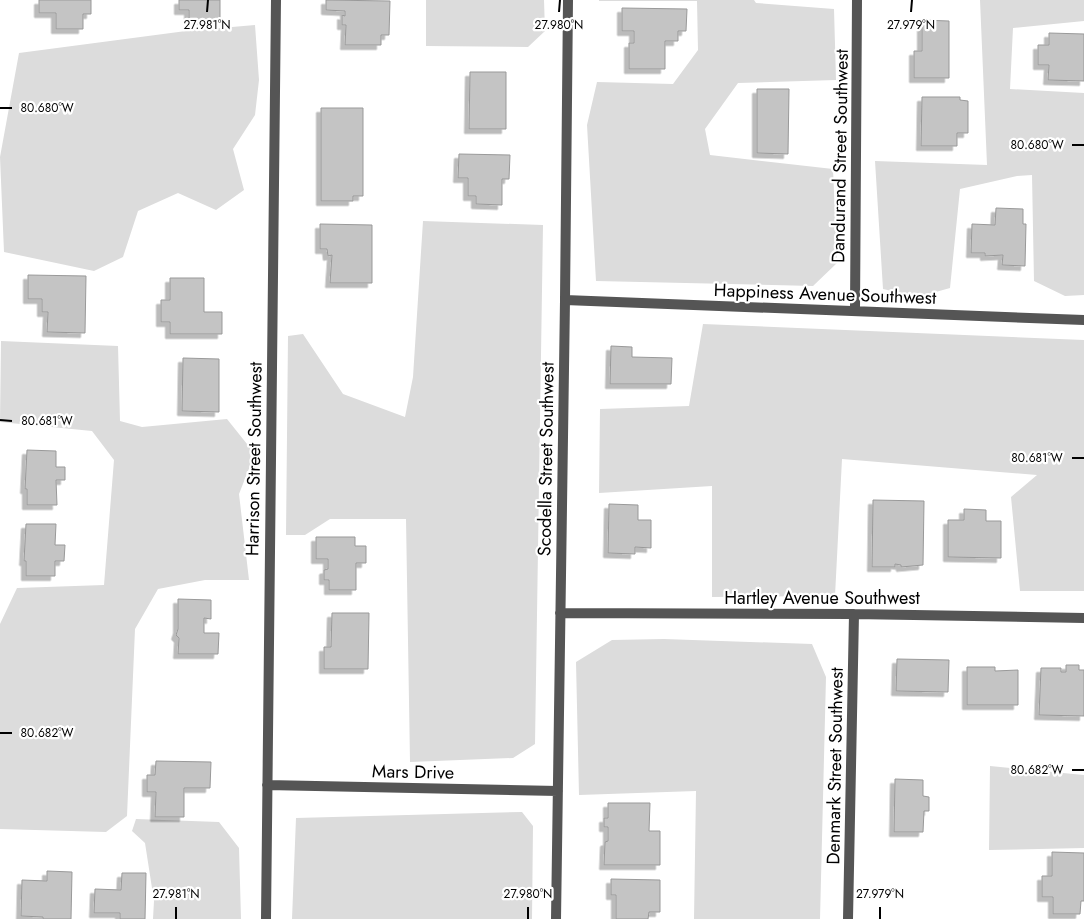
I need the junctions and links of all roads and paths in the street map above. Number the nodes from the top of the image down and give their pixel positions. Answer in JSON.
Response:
{"nodes":[{"id":1,"x":276,"y":0,"type":"edge"},
{"id":2,"x":568,"y":0,"type":"edge"},
{"id":3,"x":858,"y":0,"type":"edge"},
{"id":4,"x":565,"y":300,"type":"junction"},
{"id":5,"x":855,"y":312,"type":"junction"},
{"id":6,"x":1084,"y":320,"type":"edge"},
{"id":7,"x":560,"y":613,"type":"junction"},
{"id":8,"x":854,"y":614,"type":"junction"},
{"id":9,"x":1084,"y":618,"type":"edge"},
{"id":10,"x":267,"y":785,"type":"junction"},
{"id":11,"x":558,"y":791,"type":"junction"},
{"id":12,"x":266,"y":919,"type":"edge"},
{"id":13,"x":556,"y":919,"type":"edge"},
{"id":14,"x":848,"y":919,"type":"edge"}],
"edges":[{"from":1,"to":10,"type":"street","name":"Harrison Street Southwest"},
{"from":2,"to":4,"type":"street","name":"Scodella Street Southwest"},
{"from":3,"to":5,"type":"street","name":"Dandurand Street Southwest"},
{"from":4,"to":5,"type":"street","name":"Happiness Avenue Southwest"},
{"from":4,"to":7,"type":"street","name":"Scodella Street Southwest"},
{"from":5,"to":6,"type":"street","name":"Happiness Avenue Southwest"},
{"from":7,"to":8,"type":"street","name":"Hartley Avenue Southwest"},
{"from":7,"to":11,"type":"street","name":"Scodella Street Southwest"},
{"from":8,"to":9,"type":"street","name":"Hartley Avenue Southwest"},
{"from":8,"to":14,"type":"street","name":"Denmark Street Southwest"},
{"from":10,"to":11,"type":"street","name":"Mars Drive"},
{"from":10,"to":12,"type":"street","name":"Harrison Street Southwest"},
{"from":11,"to":13,"type":"street","name":"Scodella Street Southwest"}]}
